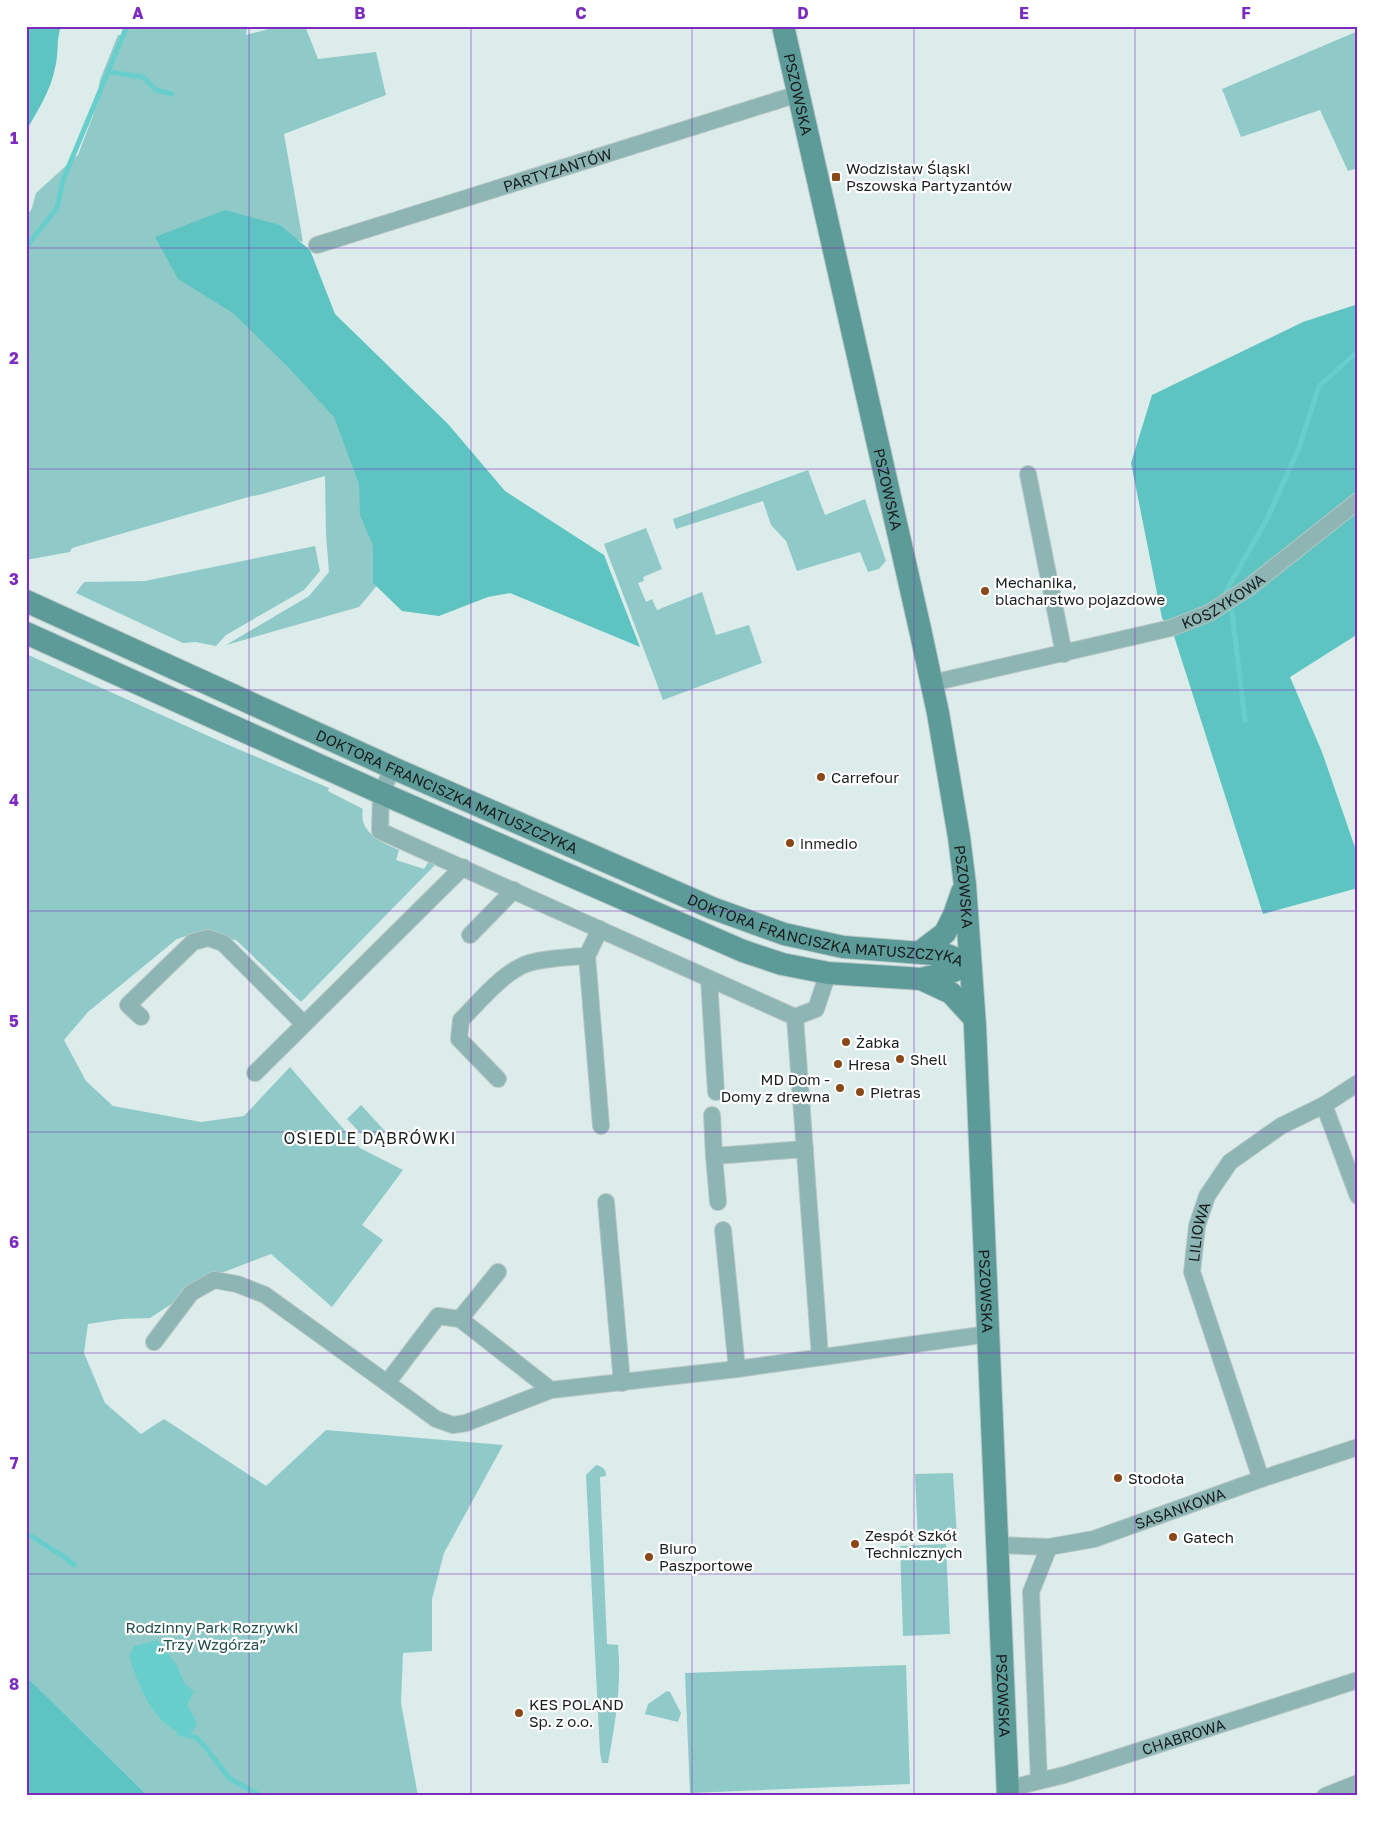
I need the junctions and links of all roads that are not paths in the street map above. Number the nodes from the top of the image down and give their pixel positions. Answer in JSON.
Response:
{"nodes":[{"id":1,"x":783,"y":26,"type":"edge"},
{"id":2,"x":798,"y":94,"type":"junction"},
{"id":3,"x":317,"y":245,"type":"dead end"},
{"id":4,"x":1028,"y":474,"type":"dead end"},
{"id":5,"x":1358,"y":501,"type":"edge"},
{"id":6,"x":26,"y":602,"type":"edge"},
{"id":7,"x":26,"y":633,"type":"edge"},
{"id":8,"x":1064,"y":654,"type":"junction"},
{"id":9,"x":932,"y":683,"type":"junction"},
{"id":10,"x":393,"y":768,"type":"junction"},
{"id":11,"x":381,"y":793,"type":"junction"},
{"id":12,"x":463,"y":867,"type":"junction"},
{"id":13,"x":965,"y":885,"type":"junction"},
{"id":14,"x":514,"y":890,"type":"junction"},
{"id":15,"x":600,"y":929,"type":"junction"},
{"id":16,"x":470,"y":935,"type":"dead end"},
{"id":17,"x":920,"y":952,"type":"junction"},
{"id":18,"x":587,"y":956,"type":"junction"},
{"id":19,"x":970,"y":964,"type":"junction"},
{"id":20,"x":828,"y":973,"type":"junction"},
{"id":21,"x":709,"y":979,"type":"junction"},
{"id":22,"x":921,"y":979,"type":"junction"},
{"id":23,"x":140,"y":1017,"type":"dead end"},
{"id":24,"x":795,"y":1017,"type":"junction"},
{"id":25,"x":974,"y":1018,"type":"junction"},
{"id":26,"x":304,"y":1024,"type":"junction"},
{"id":27,"x":255,"y":1073,"type":"dead end"},
{"id":28,"x":498,"y":1079,"type":"dead end"},
{"id":29,"x":1358,"y":1083,"type":"edge"},
{"id":30,"x":716,"y":1092,"type":"dead end"},
{"id":31,"x":1324,"y":1105,"type":"junction"},
{"id":32,"x":712,"y":1115,"type":"dead end"},
{"id":33,"x":600,"y":1126,"type":"dead end"},
{"id":34,"x":805,"y":1149,"type":"junction"},
{"id":35,"x":714,"y":1156,"type":"junction"},
{"id":36,"x":1358,"y":1196,"type":"edge"},
{"id":37,"x":606,"y":1202,"type":"dead end"},
{"id":38,"x":718,"y":1202,"type":"dead end"},
{"id":39,"x":723,"y":1230,"type":"dead end"},
{"id":40,"x":498,"y":1272,"type":"dead end"},
{"id":41,"x":460,"y":1319,"type":"junction"},
{"id":42,"x":988,"y":1334,"type":"junction"},
{"id":43,"x":154,"y":1342,"type":"dead end"},
{"id":44,"x":820,"y":1357,"type":"junction"},
{"id":45,"x":737,"y":1369,"type":"junction"},
{"id":46,"x":622,"y":1383,"type":"junction"},
{"id":47,"x":387,"y":1384,"type":"junction"},
{"id":48,"x":551,"y":1390,"type":"junction"},
{"id":49,"x":1358,"y":1447,"type":"edge"},
{"id":50,"x":1261,"y":1479,"type":"junction"},
{"id":51,"x":997,"y":1545,"type":"junction"},
{"id":52,"x":1049,"y":1547,"type":"junction"},
{"id":53,"x":1358,"y":1680,"type":"edge"},
{"id":54,"x":1039,"y":1781,"type":"junction"},
{"id":55,"x":1358,"y":1783,"type":"edge"},
{"id":56,"x":1008,"y":1792,"type":"edge"},
{"id":57,"x":1325,"y":1796,"type":"edge"}],
"edges":[{"from":1,"to":2,"type":"main road","name":"PSZOWSKA"},
{"from":2,"to":3,"type":"street","name":"PARTYZANTÓW"},
{"from":2,"to":9,"type":"main road","name":"PSZOWSKA"},
{"from":4,"to":8,"type":"street"},
{"from":5,"to":8,"type":"street","name":"KOSZYKOWA"},
{"from":6,"to":10,"type":"main road","name":"DOKTORA FRANCISZKA MATUSZCZYKA"},
{"from":7,"to":11,"type":"main road","name":"DOKTORA FRANCISZKA MATUSZCZYKA"},
{"from":8,"to":9,"type":"street","name":"KOSZYKOWA"},
{"from":9,"to":13,"type":"main road","name":"PSZOWSKA"},
{"from":10,"to":11,"type":"street"},
{"from":10,"to":17,"type":"main road","name":"DOKTORA FRANCISZKA MATUSZCZYKA"},
{"from":11,"to":12,"type":"street"},
{"from":11,"to":20,"type":"main road","name":"DOKTORA FRANCISZKA MATUSZCZYKA"},
{"from":12,"to":14,"type":"street"},
{"from":12,"to":26,"type":"street"},
{"from":13,"to":17,"type":"main road"},
{"from":13,"to":19,"type":"main road","name":"PSZOWSKA"},
{"from":14,"to":15,"type":"street"},
{"from":14,"to":16,"type":"street"},
{"from":15,"to":18,"type":"street"},
{"from":15,"to":21,"type":"street"},
{"from":17,"to":19,"type":"main road","name":"DOKTORA FRANCISZKA MATUSZCZYKA"},
{"from":18,"to":28,"type":"street"},
{"from":18,"to":33,"type":"street"},
{"from":19,"to":22,"type":"main road","name":"DOKTORA FRANCISZKA MATUSZCZYKA"},
{"from":19,"to":25,"type":"main road","name":"PSZOWSKA"},
{"from":20,"to":22,"type":"main road","name":"DOKTORA FRANCISZKA MATUSZCZYKA"},
{"from":20,"to":24,"type":"street"},
{"from":21,"to":24,"type":"street"},
{"from":21,"to":30,"type":"street"},
{"from":22,"to":25,"type":"main road"},
{"from":23,"to":26,"type":"street"},
{"from":24,"to":34,"type":"street"},
{"from":25,"to":42,"type":"main road","name":"PSZOWSKA"},
{"from":26,"to":27,"type":"street"},
{"from":29,"to":31,"type":"street","name":"LILIOWA"},
{"from":31,"to":36,"type":"street"},
{"from":31,"to":50,"type":"street","name":"LILIOWA"},
{"from":32,"to":35,"type":"street"},
{"from":34,"to":35,"type":"street"},
{"from":34,"to":44,"type":"street"},
{"from":35,"to":38,"type":"street"},
{"from":37,"to":46,"type":"street"},
{"from":39,"to":45,"type":"street"},
{"from":40,"to":41,"type":"street"},
{"from":41,"to":47,"type":"street"},
{"from":41,"to":48,"type":"street"},
{"from":42,"to":44,"type":"street"},
{"from":42,"to":51,"type":"main road","name":"PSZOWSKA"},
{"from":43,"to":47,"type":"street"},
{"from":44,"to":45,"type":"street"},
{"from":45,"to":46,"type":"street"},
{"from":46,"to":48,"type":"street"},
{"from":47,"to":48,"type":"street"},
{"from":49,"to":50,"type":"street","name":"SASANKOWA"},
{"from":50,"to":52,"type":"street","name":"SASANKOWA"},
{"from":51,"to":52,"type":"street","name":"SASANKOWA"},
{"from":51,"to":56,"type":"main road","name":"PSZOWSKA"},
{"from":52,"to":54,"type":"street"},
{"from":53,"to":54,"type":"street","name":"CHABROWA"},
{"from":54,"to":56,"type":"street","name":"CHABROWA"},
{"from":55,"to":57,"type":"street"}]}
